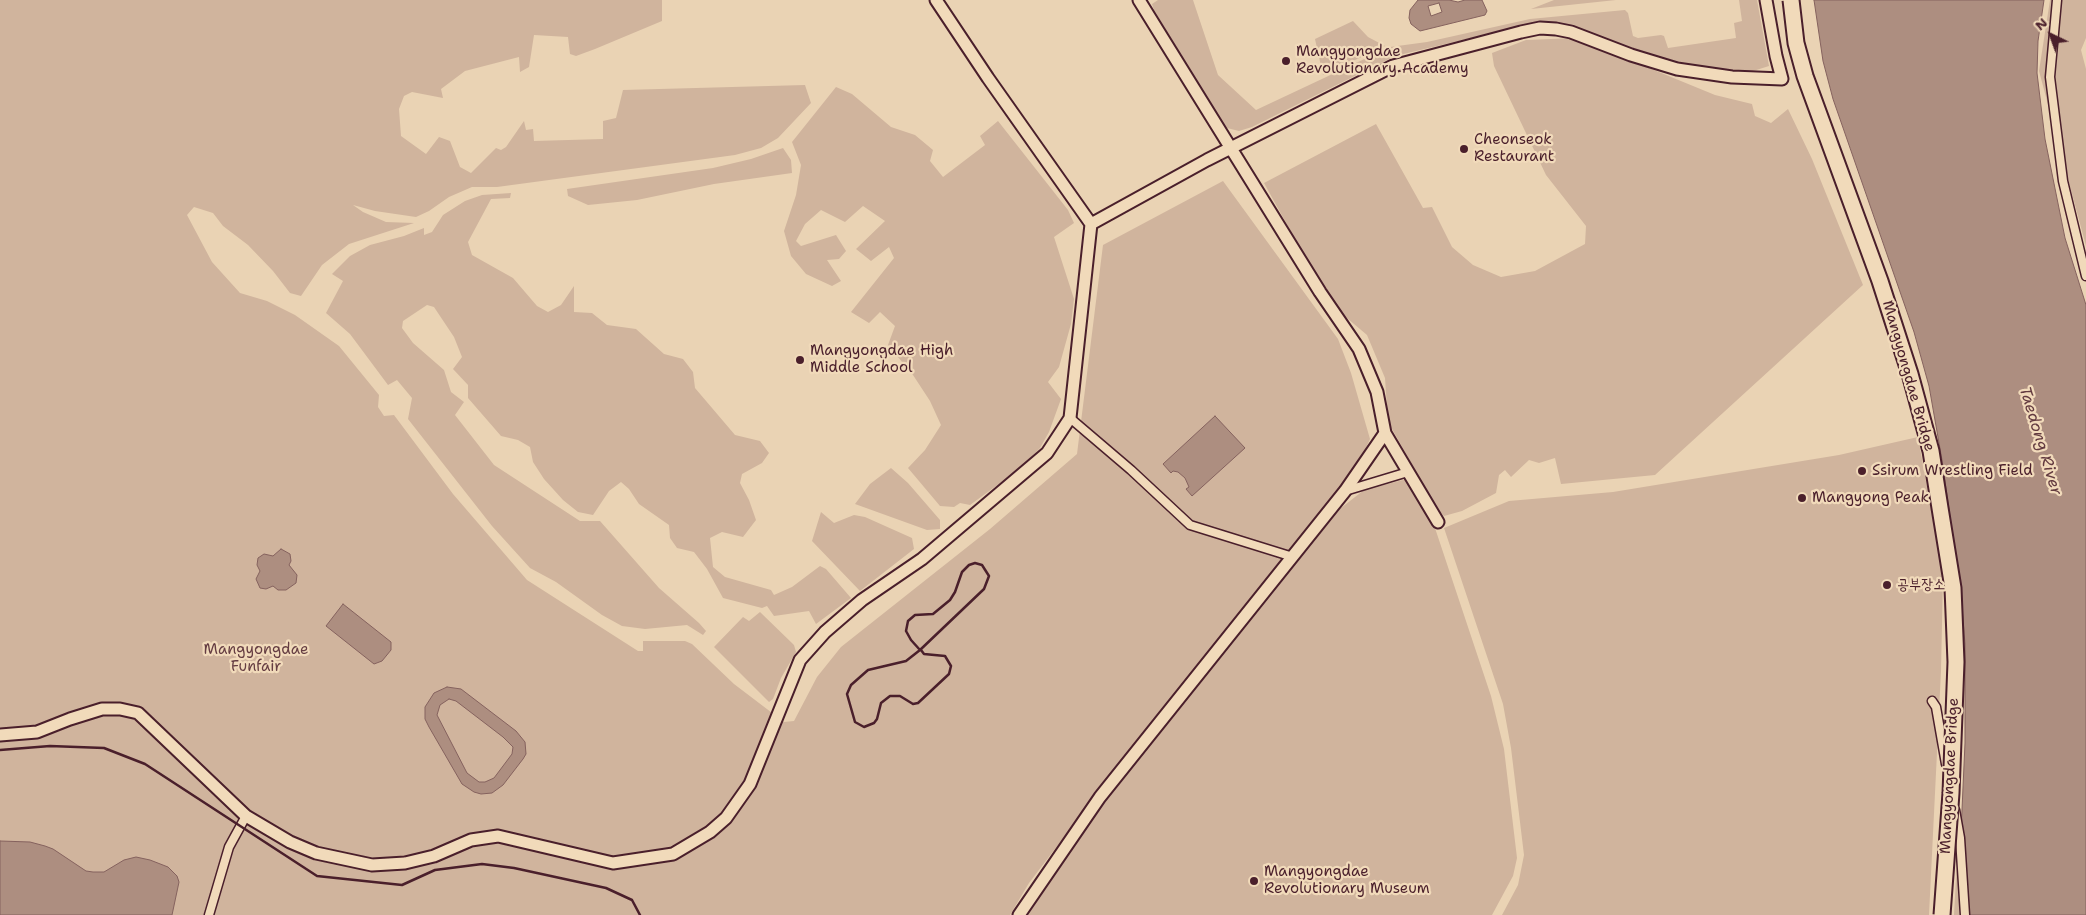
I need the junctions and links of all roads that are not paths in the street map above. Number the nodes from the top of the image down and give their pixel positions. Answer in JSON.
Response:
{"nodes":[{"id":1,"x":936,"y":0,"type":"edge"},
{"id":2,"x":1139,"y":0,"type":"edge"},
{"id":3,"x":1766,"y":0,"type":"edge"},
{"id":4,"x":1791,"y":0,"type":"edge"},
{"id":5,"x":2057,"y":0,"type":"edge"},
{"id":6,"x":1231,"y":149,"type":"junction"},
{"id":7,"x":1091,"y":224,"type":"junction"},
{"id":8,"x":2086,"y":276,"type":"edge"},
{"id":9,"x":1070,"y":418,"type":"junction"},
{"id":10,"x":1385,"y":432,"type":"junction"},
{"id":11,"x":1408,"y":472,"type":"junction"},
{"id":12,"x":1345,"y":492,"type":"junction"},
{"id":13,"x":1438,"y":522,"type":"dead end"},
{"id":14,"x":1293,"y":557,"type":"junction"},
{"id":15,"x":1932,"y":701,"type":"dead end"},
{"id":16,"x":0,"y":735,"type":"edge"},
{"id":17,"x":246,"y":816,"type":"junction"},
{"id":18,"x":209,"y":915,"type":"edge"},
{"id":19,"x":1019,"y":915,"type":"edge"},
{"id":20,"x":1942,"y":915,"type":"edge"},
{"id":21,"x":1965,"y":915,"type":"edge"}],
"edges":[{"from":1,"to":7,"type":"street"},
{"from":2,"to":6,"type":"street"},
{"from":3,"to":6,"type":"street"},
{"from":4,"to":20,"type":"highway","name":"Mangyongdae Bridge","bridge":true},
{"from":5,"to":8,"type":"street"},
{"from":6,"to":7,"type":"street"},
{"from":6,"to":10,"type":"street"},
{"from":7,"to":9,"type":"street"},
{"from":9,"to":14,"type":"street"},
{"from":9,"to":17,"type":"street"},
{"from":10,"to":11,"type":"street"},
{"from":10,"to":12,"type":"street"},
{"from":11,"to":12,"type":"street"},
{"from":11,"to":13,"type":"street"},
{"from":12,"to":14,"type":"street"},
{"from":14,"to":19,"type":"street"},
{"from":15,"to":21,"type":"street"},
{"from":16,"to":17,"type":"street"},
{"from":17,"to":18,"type":"street"}]}
